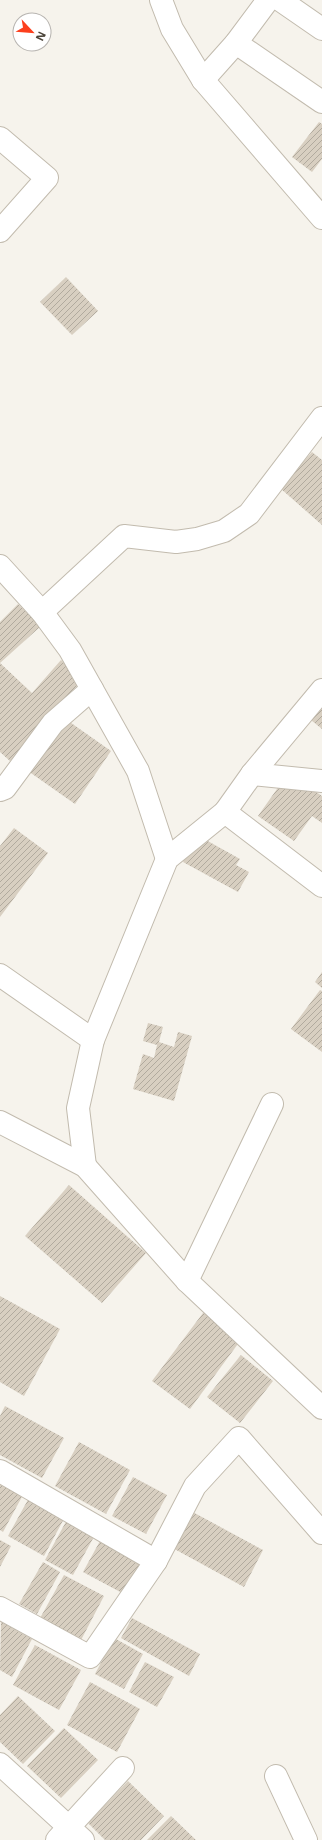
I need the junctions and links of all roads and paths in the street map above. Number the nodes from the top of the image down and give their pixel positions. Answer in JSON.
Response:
{"nodes":[{"id":1,"x":161,"y":0,"type":"edge"},
{"id":2,"x":268,"y":0,"type":"edge"},
{"id":3,"x":280,"y":0,"type":"edge"},
{"id":4,"x":322,"y":29,"type":"edge"},
{"id":5,"x":236,"y":43,"type":"junction"},
{"id":6,"x":203,"y":80,"type":"junction"},
{"id":7,"x":322,"y":102,"type":"edge"},
{"id":8,"x":0,"y":138,"type":"edge"},
{"id":9,"x":322,"y":218,"type":"edge"},
{"id":10,"x":0,"y":231,"type":"edge"},
{"id":11,"x":322,"y":418,"type":"edge"},
{"id":12,"x":0,"y":566,"type":"edge"},
{"id":13,"x":42,"y":612,"type":"junction"},
{"id":14,"x":92,"y":689,"type":"junction"},
{"id":15,"x":322,"y":690,"type":"edge"},
{"id":16,"x":252,"y":774,"type":"junction"},
{"id":17,"x":322,"y":781,"type":"edge"},
{"id":18,"x":0,"y":790,"type":"edge"},
{"id":19,"x":225,"y":812,"type":"junction"},
{"id":20,"x":167,"y":859,"type":"junction"},
{"id":21,"x":322,"y":886,"type":"edge"},
{"id":22,"x":0,"y":975,"type":"edge"},
{"id":23,"x":92,"y":1040,"type":"junction"},
{"id":24,"x":272,"y":1104,"type":"dead end"},
{"id":25,"x":1,"y":1125,"type":"edge"},
{"id":26,"x":85,"y":1166,"type":"junction"},
{"id":27,"x":186,"y":1281,"type":"junction"},
{"id":28,"x":322,"y":1408,"type":"edge"},
{"id":29,"x":0,"y":1471,"type":"edge"},
{"id":30,"x":322,"y":1529,"type":"edge"},
{"id":31,"x":156,"y":1561,"type":"junction"},
{"id":32,"x":0,"y":1608,"type":"edge"},
{"id":33,"x":0,"y":1764,"type":"edge"},
{"id":34,"x":123,"y":1768,"type":"dead end"},
{"id":35,"x":276,"y":1776,"type":"dead end"},
{"id":36,"x":70,"y":1836,"type":"edge"},
{"id":37,"x":306,"y":1840,"type":"edge"}],
"edges":[{"from":1,"to":6,"type":"street"},
{"from":2,"to":5,"type":"street"},
{"from":3,"to":4,"type":"street"},
{"from":5,"to":6,"type":"street"},
{"from":5,"to":7,"type":"street"},
{"from":6,"to":9,"type":"street"},
{"from":8,"to":10,"type":"street"},
{"from":11,"to":13,"type":"street"},
{"from":12,"to":13,"type":"street"},
{"from":13,"to":14,"type":"street"},
{"from":14,"to":18,"type":"street"},
{"from":14,"to":20,"type":"street"},
{"from":15,"to":16,"type":"street"},
{"from":16,"to":17,"type":"street"},
{"from":16,"to":19,"type":"street"},
{"from":19,"to":20,"type":"street"},
{"from":19,"to":21,"type":"street"},
{"from":20,"to":23,"type":"street"},
{"from":22,"to":23,"type":"street"},
{"from":23,"to":26,"type":"street"},
{"from":24,"to":27,"type":"street"},
{"from":25,"to":26,"type":"street"},
{"from":26,"to":27,"type":"street"},
{"from":27,"to":28,"type":"street"},
{"from":29,"to":31,"type":"street"},
{"from":30,"to":31,"type":"street"},
{"from":31,"to":32,"type":"street"},
{"from":33,"to":36,"type":"street"},
{"from":34,"to":36,"type":"street"},
{"from":35,"to":37,"type":"street"}]}
